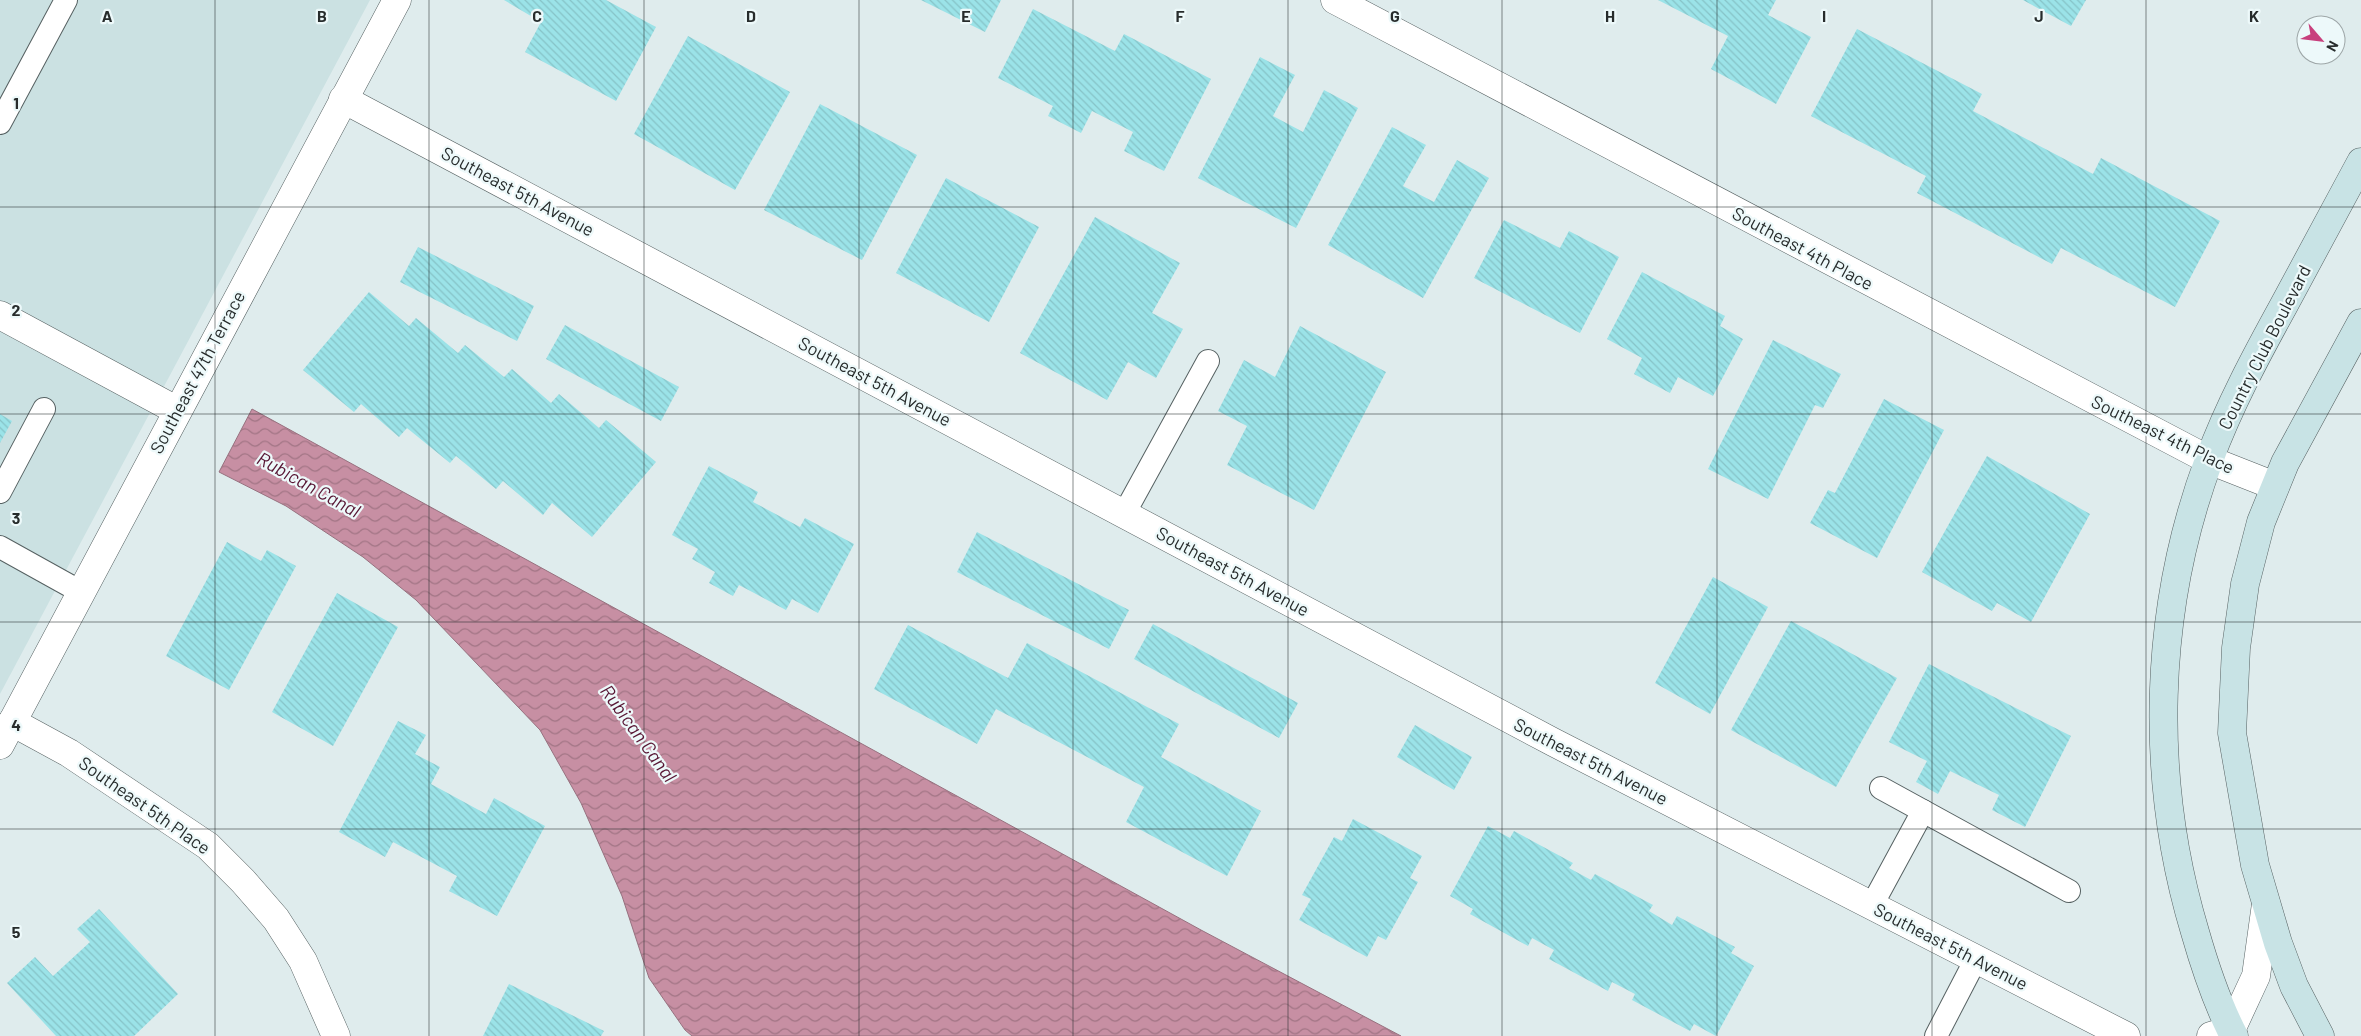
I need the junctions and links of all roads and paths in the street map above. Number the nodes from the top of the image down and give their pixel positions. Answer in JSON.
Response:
{"nodes":[{"id":1,"x":66,"y":0,"type":"edge"},
{"id":2,"x":396,"y":0,"type":"edge"},
{"id":3,"x":1335,"y":0,"type":"edge"},
{"id":4,"x":344,"y":99,"type":"junction"},
{"id":5,"x":0,"y":122,"type":"edge"},
{"id":6,"x":2361,"y":162,"type":"edge"},
{"id":7,"x":0,"y":315,"type":"edge"},
{"id":8,"x":2361,"y":323,"type":"edge"},
{"id":9,"x":1208,"y":361,"type":"dead end"},
{"id":10,"x":44,"y":409,"type":"dead end"},
{"id":11,"x":176,"y":410,"type":"junction"},
{"id":12,"x":2209,"y":460,"type":"junction"},
{"id":13,"x":2276,"y":486,"type":"junction"},
{"id":14,"x":0,"y":492,"type":"edge"},
{"id":15,"x":1124,"y":514,"type":"junction"},
{"id":16,"x":0,"y":547,"type":"edge"},
{"id":17,"x":81,"y":592,"type":"junction"},
{"id":18,"x":6,"y":733,"type":"edge"},
{"id":19,"x":1881,"y":788,"type":"dead end"},
{"id":20,"x":1923,"y":811,"type":"junction"},
{"id":21,"x":2069,"y":890,"type":"dead end"},
{"id":22,"x":2266,"y":904,"type":"junction"},
{"id":23,"x":1872,"y":905,"type":"junction"},
{"id":24,"x":1976,"y":959,"type":"junction"},
{"id":25,"x":2225,"y":1034,"type":"edge"},
{"id":26,"x":336,"y":1036,"type":"edge"},
{"id":27,"x":1936,"y":1036,"type":"edge"},
{"id":28,"x":2126,"y":1036,"type":"edge"},
{"id":29,"x":2320,"y":1036,"type":"edge"}],
"edges":[{"from":1,"to":5,"type":"lane"},
{"from":2,"to":4,"type":"street","name":"Southeast 47th Terrace"},
{"from":3,"to":12,"type":"street","name":"Southeast 4th Place"},
{"from":4,"to":11,"type":"street","name":"Southeast 47th Terrace"},
{"from":4,"to":15,"type":"street","name":"Southeast 5th Avenue"},
{"from":6,"to":12,"type":"main road","name":"Country Club Boulevard"},
{"from":7,"to":11,"type":"street"},
{"from":8,"to":13,"type":"main road"},
{"from":9,"to":15,"type":"lane"},
{"from":10,"to":14,"type":"lane"},
{"from":11,"to":17,"type":"street","name":"Southeast 47th Terrace"},
{"from":12,"to":13,"type":"street","name":"Southeast 4th Place"},
{"from":12,"to":25,"type":"main road","name":"Country Club Boulevard"},
{"from":13,"to":22,"type":"main road"},
{"from":15,"to":23,"type":"street","name":"Southeast 5th Avenue"},
{"from":16,"to":17,"type":"lane"},
{"from":17,"to":18,"type":"street","name":"Southeast 47th Terrace"},
{"from":18,"to":26,"type":"street","name":"Southeast 5th Place"},
{"from":19,"to":20,"type":"lane"},
{"from":20,"to":21,"type":"lane"},
{"from":20,"to":23,"type":"lane"},
{"from":22,"to":25,"type":"street"},
{"from":22,"to":29,"type":"main road"},
{"from":23,"to":24,"type":"street","name":"Southeast 5th Avenue"},
{"from":24,"to":27,"type":"lane"},
{"from":24,"to":28,"type":"street","name":"Southeast 5th Avenue"}]}
